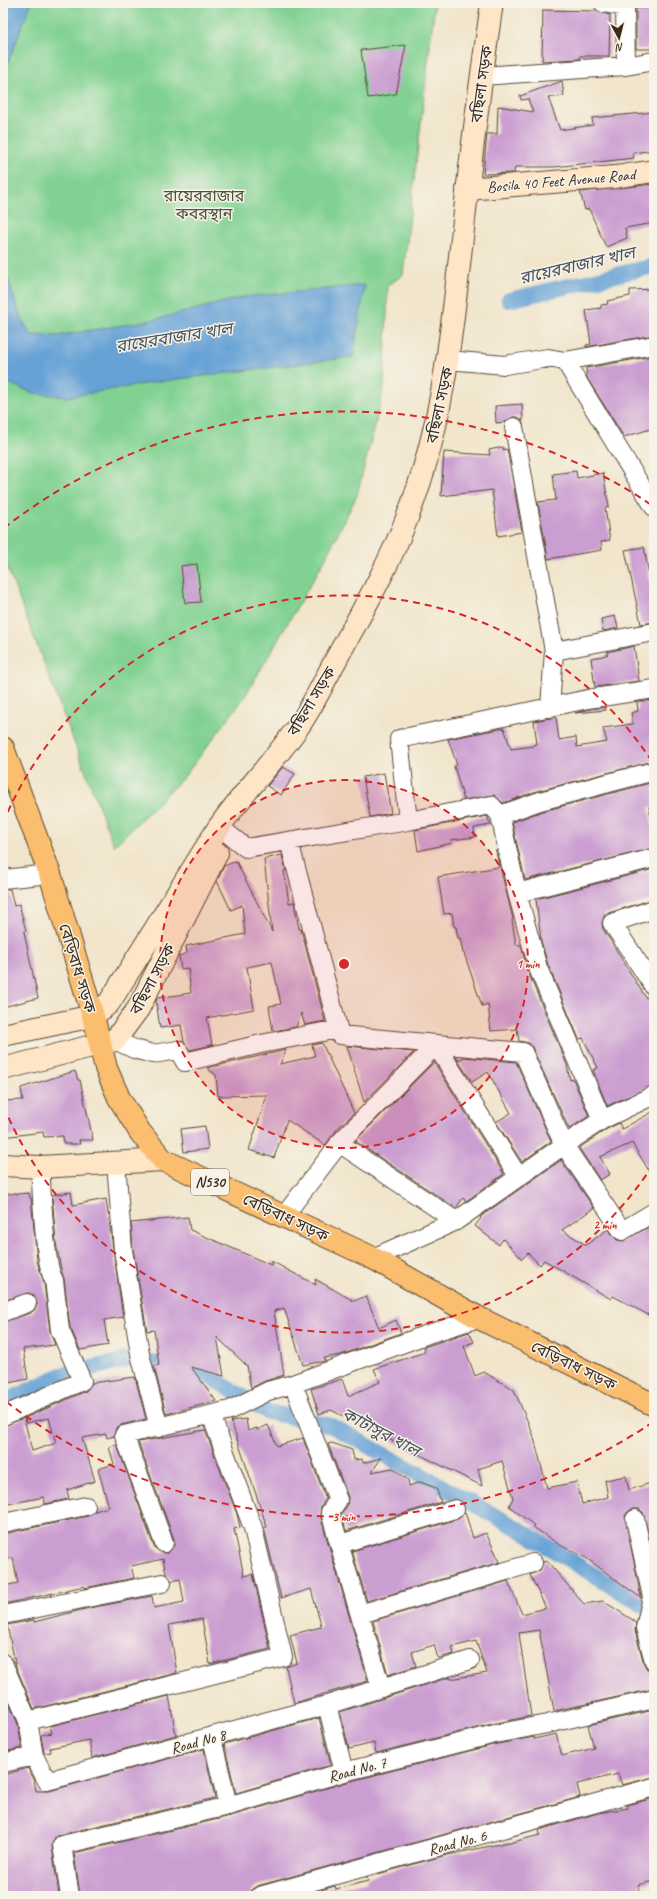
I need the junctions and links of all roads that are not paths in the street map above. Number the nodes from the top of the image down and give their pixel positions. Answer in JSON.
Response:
{"nodes":[{"id":1,"x":492,"y":3,"type":"edge"},
{"id":2,"x":603,"y":3,"type":"edge"},
{"id":3,"x":625,"y":5,"type":"edge"},
{"id":4,"x":654,"y":61,"type":"edge"},
{"id":5,"x":626,"y":66,"type":"junction"},
{"id":6,"x":482,"y":76,"type":"junction"},
{"id":7,"x":654,"y":171,"type":"edge"},
{"id":8,"x":467,"y":189,"type":"junction"},
{"id":9,"x":654,"y":345,"type":"edge"},
{"id":10,"x":448,"y":360,"type":"junction"},
{"id":11,"x":565,"y":361,"type":"junction"},
{"id":12,"x":514,"y":428,"type":"dead end"},
{"id":13,"x":654,"y":507,"type":"edge"},
{"id":14,"x":654,"y":632,"type":"edge"},
{"id":15,"x":554,"y":651,"type":"junction"},
{"id":16,"x":654,"y":689,"type":"edge"},
{"id":17,"x":550,"y":708,"type":"junction"},
{"id":18,"x":3,"y":748,"type":"edge"},
{"id":19,"x":266,"y":769,"type":"junction"},
{"id":20,"x":654,"y":771,"type":"edge"},
{"id":21,"x":500,"y":815,"type":"junction"},
{"id":22,"x":408,"y":821,"type":"junction"},
{"id":23,"x":227,"y":833,"type":"junction"},
{"id":24,"x":289,"y":841,"type":"junction"},
{"id":25,"x":654,"y":858,"type":"edge"},
{"id":26,"x":50,"y":874,"type":"junction"},
{"id":27,"x":3,"y":879,"type":"edge"},
{"id":28,"x":517,"y":893,"type":"junction"},
{"id":29,"x":654,"y":909,"type":"edge"},
{"id":30,"x":654,"y":987,"type":"edge"},
{"id":31,"x":93,"y":1016,"type":"junction"},
{"id":32,"x":338,"y":1029,"type":"junction"},
{"id":33,"x":3,"y":1035,"type":"edge"},
{"id":34,"x":107,"y":1042,"type":"junction"},
{"id":35,"x":436,"y":1045,"type":"junction"},
{"id":36,"x":3,"y":1069,"type":"edge"},
{"id":37,"x":654,"y":1095,"type":"edge"},
{"id":38,"x":602,"y":1120,"type":"junction"},
{"id":39,"x":340,"y":1143,"type":"junction"},
{"id":40,"x":564,"y":1145,"type":"junction"},
{"id":41,"x":163,"y":1160,"type":"junction"},
{"id":42,"x":116,"y":1163,"type":"junction"},
{"id":43,"x":3,"y":1165,"type":"edge"},
{"id":44,"x":40,"y":1167,"type":"junction"},
{"id":45,"x":518,"y":1176,"type":"junction"},
{"id":46,"x":654,"y":1212,"type":"edge"},
{"id":47,"x":284,"y":1216,"type":"junction"},
{"id":48,"x":456,"y":1221,"type":"junction"},
{"id":49,"x":373,"y":1258,"type":"junction"},
{"id":50,"x":27,"y":1303,"type":"dead end"},
{"id":51,"x":3,"y":1312,"type":"edge"},
{"id":52,"x":479,"y":1318,"type":"junction"},
{"id":53,"x":293,"y":1384,"type":"junction"},
{"id":54,"x":654,"y":1405,"type":"edge"},
{"id":55,"x":211,"y":1415,"type":"junction"},
{"id":56,"x":3,"y":1416,"type":"edge"},
{"id":57,"x":159,"y":1428,"type":"junction"},
{"id":58,"x":86,"y":1506,"type":"dead end"},
{"id":59,"x":455,"y":1509,"type":"dead end"},
{"id":60,"x":635,"y":1519,"type":"dead end"},
{"id":61,"x":3,"y":1523,"type":"edge"},
{"id":62,"x":164,"y":1543,"type":"dead end"},
{"id":63,"x":340,"y":1544,"type":"junction"},
{"id":64,"x":533,"y":1563,"type":"dead end"},
{"id":65,"x":162,"y":1583,"type":"dead end"},
{"id":66,"x":360,"y":1614,"type":"junction"},
{"id":67,"x":3,"y":1615,"type":"edge"},
{"id":68,"x":470,"y":1660,"type":"dead end"},
{"id":69,"x":654,"y":1661,"type":"edge"},
{"id":70,"x":3,"y":1663,"type":"edge"},
{"id":71,"x":381,"y":1688,"type":"junction"},
{"id":72,"x":654,"y":1699,"type":"edge"},
{"id":73,"x":327,"y":1705,"type":"junction"},
{"id":74,"x":28,"y":1721,"type":"junction"},
{"id":75,"x":212,"y":1738,"type":"junction"},
{"id":76,"x":34,"y":1756,"type":"junction"},
{"id":77,"x":3,"y":1763,"type":"edge"},
{"id":78,"x":344,"y":1772,"type":"junction"},
{"id":79,"x":654,"y":1787,"type":"edge"},
{"id":80,"x":228,"y":1806,"type":"junction"},
{"id":81,"x":70,"y":1896,"type":"edge"},
{"id":82,"x":260,"y":1896,"type":"edge"}],
"edges":[{"from":1,"to":6,"type":"main road","name":"বছিলা সড়ক"},
{"from":2,"to":3,"type":"street"},
{"from":3,"to":5,"type":"street"},
{"from":4,"to":5,"type":"street"},
{"from":5,"to":6,"type":"street"},
{"from":6,"to":8,"type":"main road","name":"বছিলা সড়ক"},
{"from":7,"to":8,"type":"main road","name":"Bosila 40 Feet Avenue Road"},
{"from":8,"to":10,"type":"main road","name":"বছিলা সড়ক"},
{"from":9,"to":11,"type":"street"},
{"from":10,"to":11,"type":"street"},
{"from":10,"to":19,"type":"main road","name":"বছিলা সড়ক"},
{"from":11,"to":13,"type":"street"},
{"from":12,"to":15,"type":"street"},
{"from":14,"to":15,"type":"street"},
{"from":15,"to":17,"type":"street"},
{"from":16,"to":17,"type":"street"},
{"from":17,"to":22,"type":"street"},
{"from":18,"to":26,"type":"highway","name":"বেড়িবাধ সড়ক","number":"N530"},
{"from":19,"to":23,"type":"main road","name":"বছিলা সড়ক"},
{"from":19,"to":31,"type":"main road","name":"বছিলা সড়ক"},
{"from":20,"to":21,"type":"street"},
{"from":21,"to":22,"type":"street"},
{"from":21,"to":28,"type":"street"},
{"from":22,"to":24,"type":"street"},
{"from":23,"to":24,"type":"street"},
{"from":23,"to":34,"type":"main road","name":"বছিলা সড়ক"},
{"from":24,"to":32,"type":"street"},
{"from":25,"to":28,"type":"street"},
{"from":26,"to":27,"type":"street"},
{"from":26,"to":31,"type":"highway","name":"বেড়িবাধ সড়ক","number":"N530"},
{"from":28,"to":38,"type":"street"},
{"from":29,"to":30,"type":"street"},
{"from":31,"to":33,"type":"main road"},
{"from":31,"to":34,"type":"highway","name":"বেড়িবাধ সড়ক","number":"N530"},
{"from":32,"to":34,"type":"street"},
{"from":32,"to":35,"type":"street"},
{"from":34,"to":36,"type":"main road"},
{"from":34,"to":41,"type":"highway","name":"বেড়িবাধ সড়ক","number":"N530"},
{"from":35,"to":39,"type":"street"},
{"from":35,"to":40,"type":"street"},
{"from":35,"to":45,"type":"street"},
{"from":37,"to":38,"type":"street"},
{"from":38,"to":40,"type":"street"},
{"from":39,"to":47,"type":"street"},
{"from":39,"to":48,"type":"street"},
{"from":40,"to":45,"type":"street"},
{"from":40,"to":46,"type":"street"},
{"from":41,"to":42,"type":"main road"},
{"from":41,"to":47,"type":"highway","name":"বেড়িবাধ সড়ক","number":"N530"},
{"from":42,"to":44,"type":"main road"},
{"from":42,"to":57,"type":"street"},
{"from":43,"to":44,"type":"main road"},
{"from":44,"to":56,"type":"street"},
{"from":45,"to":48,"type":"street"},
{"from":47,"to":49,"type":"highway","name":"বেড়িবাধ সড়ক","number":"N530"},
{"from":48,"to":49,"type":"street"},
{"from":49,"to":52,"type":"highway","name":"বেড়িবাধ সড়ক","number":"N530"},
{"from":50,"to":51,"type":"street"},
{"from":52,"to":53,"type":"street"},
{"from":52,"to":54,"type":"highway","name":"বেড়িবাধ সড়ক","number":"N530"},
{"from":53,"to":55,"type":"street"},
{"from":53,"to":63,"type":"street"},
{"from":55,"to":57,"type":"street"},
{"from":55,"to":74,"type":"street"},
{"from":57,"to":62,"type":"street"},
{"from":58,"to":61,"type":"street"},
{"from":59,"to":63,"type":"street"},
{"from":60,"to":69,"type":"street"},
{"from":63,"to":66,"type":"street"},
{"from":64,"to":66,"type":"street"},
{"from":65,"to":67,"type":"street"},
{"from":66,"to":71,"type":"street"},
{"from":68,"to":71,"type":"street","name":"Road No 8"},
{"from":70,"to":74,"type":"street","name":"Road No 8"},
{"from":71,"to":73,"type":"street","name":"Road No 8"},
{"from":72,"to":78,"type":"street","name":"Road No. 7"},
{"from":73,"to":75,"type":"street","name":"Road No 8"},
{"from":73,"to":78,"type":"street"},
{"from":74,"to":76,"type":"street","name":"Road No 8"},
{"from":75,"to":76,"type":"street","name":"Road No 8"},
{"from":75,"to":80,"type":"street"},
{"from":76,"to":77,"type":"street"},
{"from":78,"to":80,"type":"street","name":"Road No. 7"},
{"from":79,"to":82,"type":"street","name":"Road No. 6"},
{"from":80,"to":81,"type":"street","name":"Road No. 7"}]}
